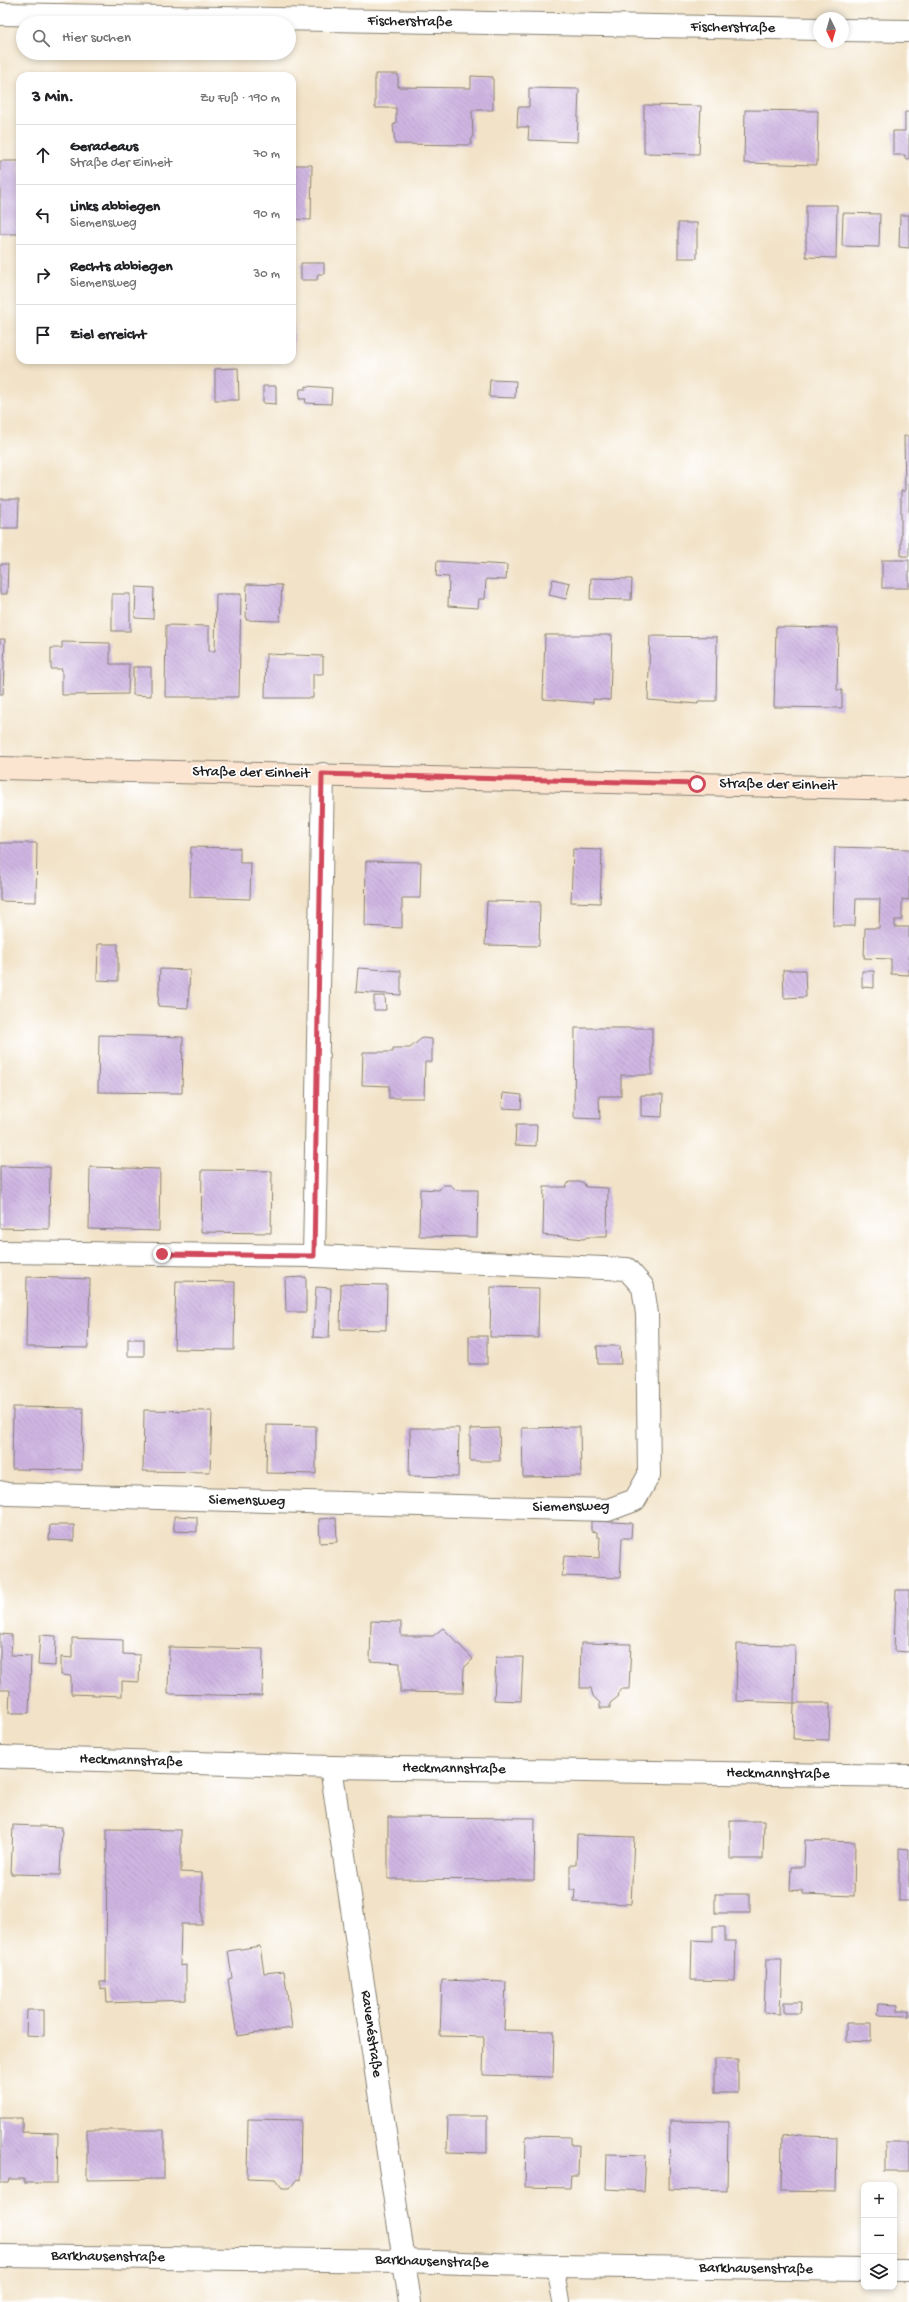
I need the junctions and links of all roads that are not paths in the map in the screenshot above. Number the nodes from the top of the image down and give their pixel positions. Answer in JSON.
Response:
{"nodes":[{"id":1,"x":0,"y":14,"type":"edge"},
{"id":2,"x":109,"y":16,"type":"edge"},
{"id":3,"x":296,"y":19,"type":"edge"},
{"id":4,"x":813,"y":29,"type":"edge"},
{"id":5,"x":849,"y":30,"type":"edge"},
{"id":6,"x":909,"y":31,"type":"edge"},
{"id":7,"x":0,"y":768,"type":"edge"},
{"id":8,"x":322,"y":774,"type":"junction"},
{"id":9,"x":909,"y":789,"type":"edge"},
{"id":10,"x":0,"y":1252,"type":"edge"},
{"id":11,"x":314,"y":1256,"type":"junction"},
{"id":12,"x":0,"y":1492,"type":"edge"},
{"id":13,"x":0,"y":1758,"type":"edge"},
{"id":14,"x":331,"y":1767,"type":"junction"},
{"id":15,"x":909,"y":1776,"type":"edge"},
{"id":16,"x":0,"y":2256,"type":"edge"},
{"id":17,"x":404,"y":2261,"type":"junction"},
{"id":18,"x":555,"y":2266,"type":"junction"},
{"id":19,"x":861,"y":2270,"type":"edge"},
{"id":20,"x":897,"y":2271,"type":"edge"},
{"id":21,"x":909,"y":2271,"type":"edge"},
{"id":22,"x":410,"y":2302,"type":"edge"},
{"id":23,"x":561,"y":2302,"type":"edge"}],
"edges":[{"from":1,"to":2,"type":"street","name":"Fischerstraße"},
{"from":3,"to":4,"type":"street","name":"Fischerstraße"},
{"from":5,"to":6,"type":"street"},
{"from":7,"to":8,"type":"street","name":"Straße der Einheit"},
{"from":8,"to":9,"type":"street","name":"Straße der Einheit"},
{"from":8,"to":11,"type":"street"},
{"from":10,"to":11,"type":"street","name":"Siemensweg"},
{"from":11,"to":12,"type":"street","name":"Siemensweg"},
{"from":13,"to":14,"type":"street","name":"Heckmannstraße"},
{"from":14,"to":15,"type":"street","name":"Heckmannstraße"},
{"from":14,"to":17,"type":"street","name":"Ravenéstraße"},
{"from":16,"to":17,"type":"street","name":"Barkhausenstraße"},
{"from":17,"to":18,"type":"street","name":"Barkhausenstraße"},
{"from":17,"to":22,"type":"street","name":"Ravenéstraße"},
{"from":18,"to":19,"type":"street","name":"Barkhausenstraße"},
{"from":18,"to":23,"type":"lane"},
{"from":20,"to":21,"type":"street"}]}
